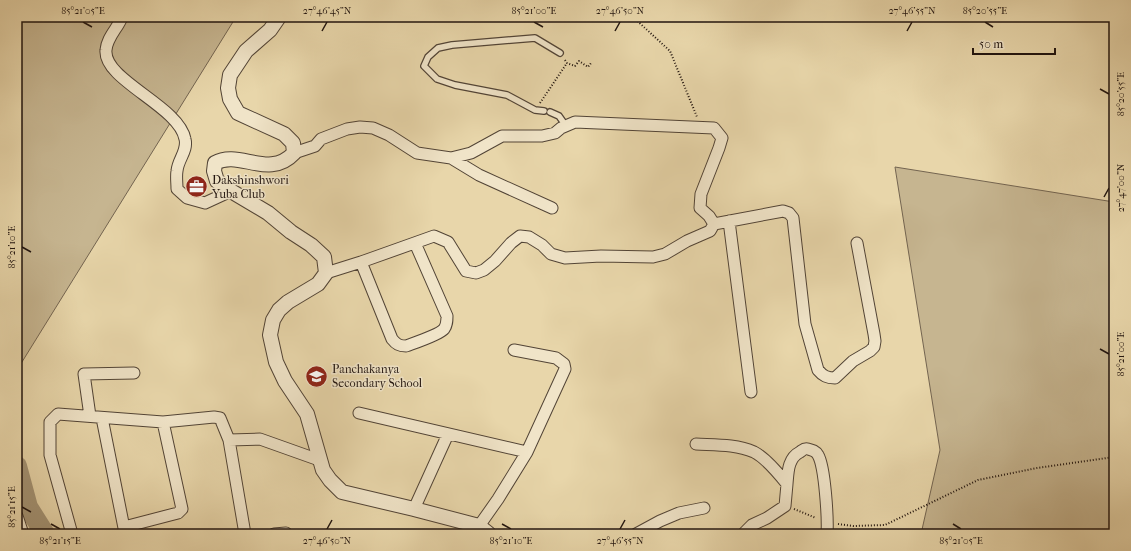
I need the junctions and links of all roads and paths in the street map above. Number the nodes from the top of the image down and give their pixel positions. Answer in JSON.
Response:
{"nodes":[{"id":1,"x":122,"y":17,"type":"edge"},
{"id":2,"x":279,"y":17,"type":"edge"},
{"id":3,"x":633,"y":17,"type":"edge"},
{"id":4,"x":560,"y":53,"type":"dead end"},
{"id":5,"x":591,"y":63,"type":"dead end"},
{"id":6,"x":535,"y":110,"type":"junction"},
{"id":7,"x":566,"y":126,"type":"junction"},
{"id":8,"x":701,"y":127,"type":"junction"},
{"id":9,"x":294,"y":153,"type":"junction"},
{"id":10,"x":451,"y":158,"type":"junction"},
{"id":11,"x":231,"y":191,"type":"junction"},
{"id":12,"x":552,"y":208,"type":"dead end"},
{"id":13,"x":729,"y":221,"type":"junction"},
{"id":14,"x":714,"y":224,"type":"junction"},
{"id":15,"x":857,"y":243,"type":"dead end"},
{"id":16,"x":416,"y":244,"type":"junction"},
{"id":17,"x":361,"y":262,"type":"junction"},
{"id":18,"x":326,"y":273,"type":"junction"},
{"id":19,"x":514,"y":350,"type":"dead end"},
{"id":20,"x":134,"y":373,"type":"dead end"},
{"id":21,"x":751,"y":392,"type":"dead end"},
{"id":22,"x":360,"y":413,"type":"dead end"},
{"id":23,"x":90,"y":416,"type":"junction"},
{"id":24,"x":102,"y":418,"type":"junction"},
{"id":25,"x":163,"y":422,"type":"junction"},
{"id":26,"x":448,"y":434,"type":"junction"},
{"id":27,"x":229,"y":440,"type":"junction"},
{"id":28,"x":696,"y":444,"type":"dead end"},
{"id":29,"x":527,"y":452,"type":"junction"},
{"id":30,"x":1114,"y":457,"type":"edge"},
{"id":31,"x":319,"y":460,"type":"junction"},
{"id":32,"x":787,"y":484,"type":"junction"},
{"id":33,"x":785,"y":506,"type":"junction"},
{"id":34,"x":414,"y":508,"type":"junction"},
{"id":35,"x":704,"y":508,"type":"dead end"},
{"id":36,"x":17,"y":516,"type":"edge"},
{"id":37,"x":827,"y":522,"type":"junction"},
{"id":38,"x":124,"y":530,"type":"edge"},
{"id":39,"x":484,"y":530,"type":"edge"},
{"id":40,"x":286,"y":533,"type":"dead end"},
{"id":41,"x":23,"y":534,"type":"edge"},
{"id":42,"x":72,"y":534,"type":"edge"},
{"id":43,"x":245,"y":534,"type":"edge"},
{"id":44,"x":274,"y":534,"type":"edge"},
{"id":45,"x":636,"y":534,"type":"edge"},
{"id":46,"x":743,"y":534,"type":"edge"},
{"id":47,"x":827,"y":534,"type":"edge"}],
"edges":[{"from":1,"to":11,"type":"street"},
{"from":2,"to":9,"type":"street"},
{"from":3,"to":8,"type":"path"},
{"from":4,"to":6,"type":"lane"},
{"from":5,"to":6,"type":"path"},
{"from":6,"to":7,"type":"lane"},
{"from":7,"to":8,"type":"street"},
{"from":7,"to":10,"type":"street"},
{"from":8,"to":14,"type":"street"},
{"from":9,"to":10,"type":"street"},
{"from":9,"to":11,"type":"street"},
{"from":10,"to":12,"type":"street"},
{"from":11,"to":18,"type":"street"},
{"from":13,"to":14,"type":"street"},
{"from":13,"to":15,"type":"street"},
{"from":13,"to":21,"type":"street"},
{"from":14,"to":16,"type":"street"},
{"from":16,"to":17,"type":"street"},
{"from":16,"to":17,"type":"street"},
{"from":17,"to":18,"type":"street"},
{"from":18,"to":31,"type":"street"},
{"from":19,"to":29,"type":"street"},
{"from":20,"to":23,"type":"street"},
{"from":22,"to":26,"type":"street"},
{"from":23,"to":24,"type":"street"},
{"from":23,"to":42,"type":"street"},
{"from":24,"to":25,"type":"street"},
{"from":24,"to":38,"type":"street"},
{"from":25,"to":27,"type":"street"},
{"from":25,"to":38,"type":"street"},
{"from":26,"to":29,"type":"street"},
{"from":26,"to":34,"type":"street"},
{"from":27,"to":31,"type":"street"},
{"from":27,"to":43,"type":"street"},
{"from":28,"to":32,"type":"street"},
{"from":29,"to":39,"type":"street"},
{"from":30,"to":37,"type":"path"},
{"from":31,"to":34,"type":"street"},
{"from":32,"to":33,"type":"street"},
{"from":32,"to":37,"type":"street"},
{"from":33,"to":37,"type":"path"},
{"from":33,"to":46,"type":"street"},
{"from":34,"to":39,"type":"street"},
{"from":35,"to":45,"type":"street"},
{"from":36,"to":41,"type":"street"},
{"from":37,"to":47,"type":"street"},
{"from":40,"to":44,"type":"street"}]}
